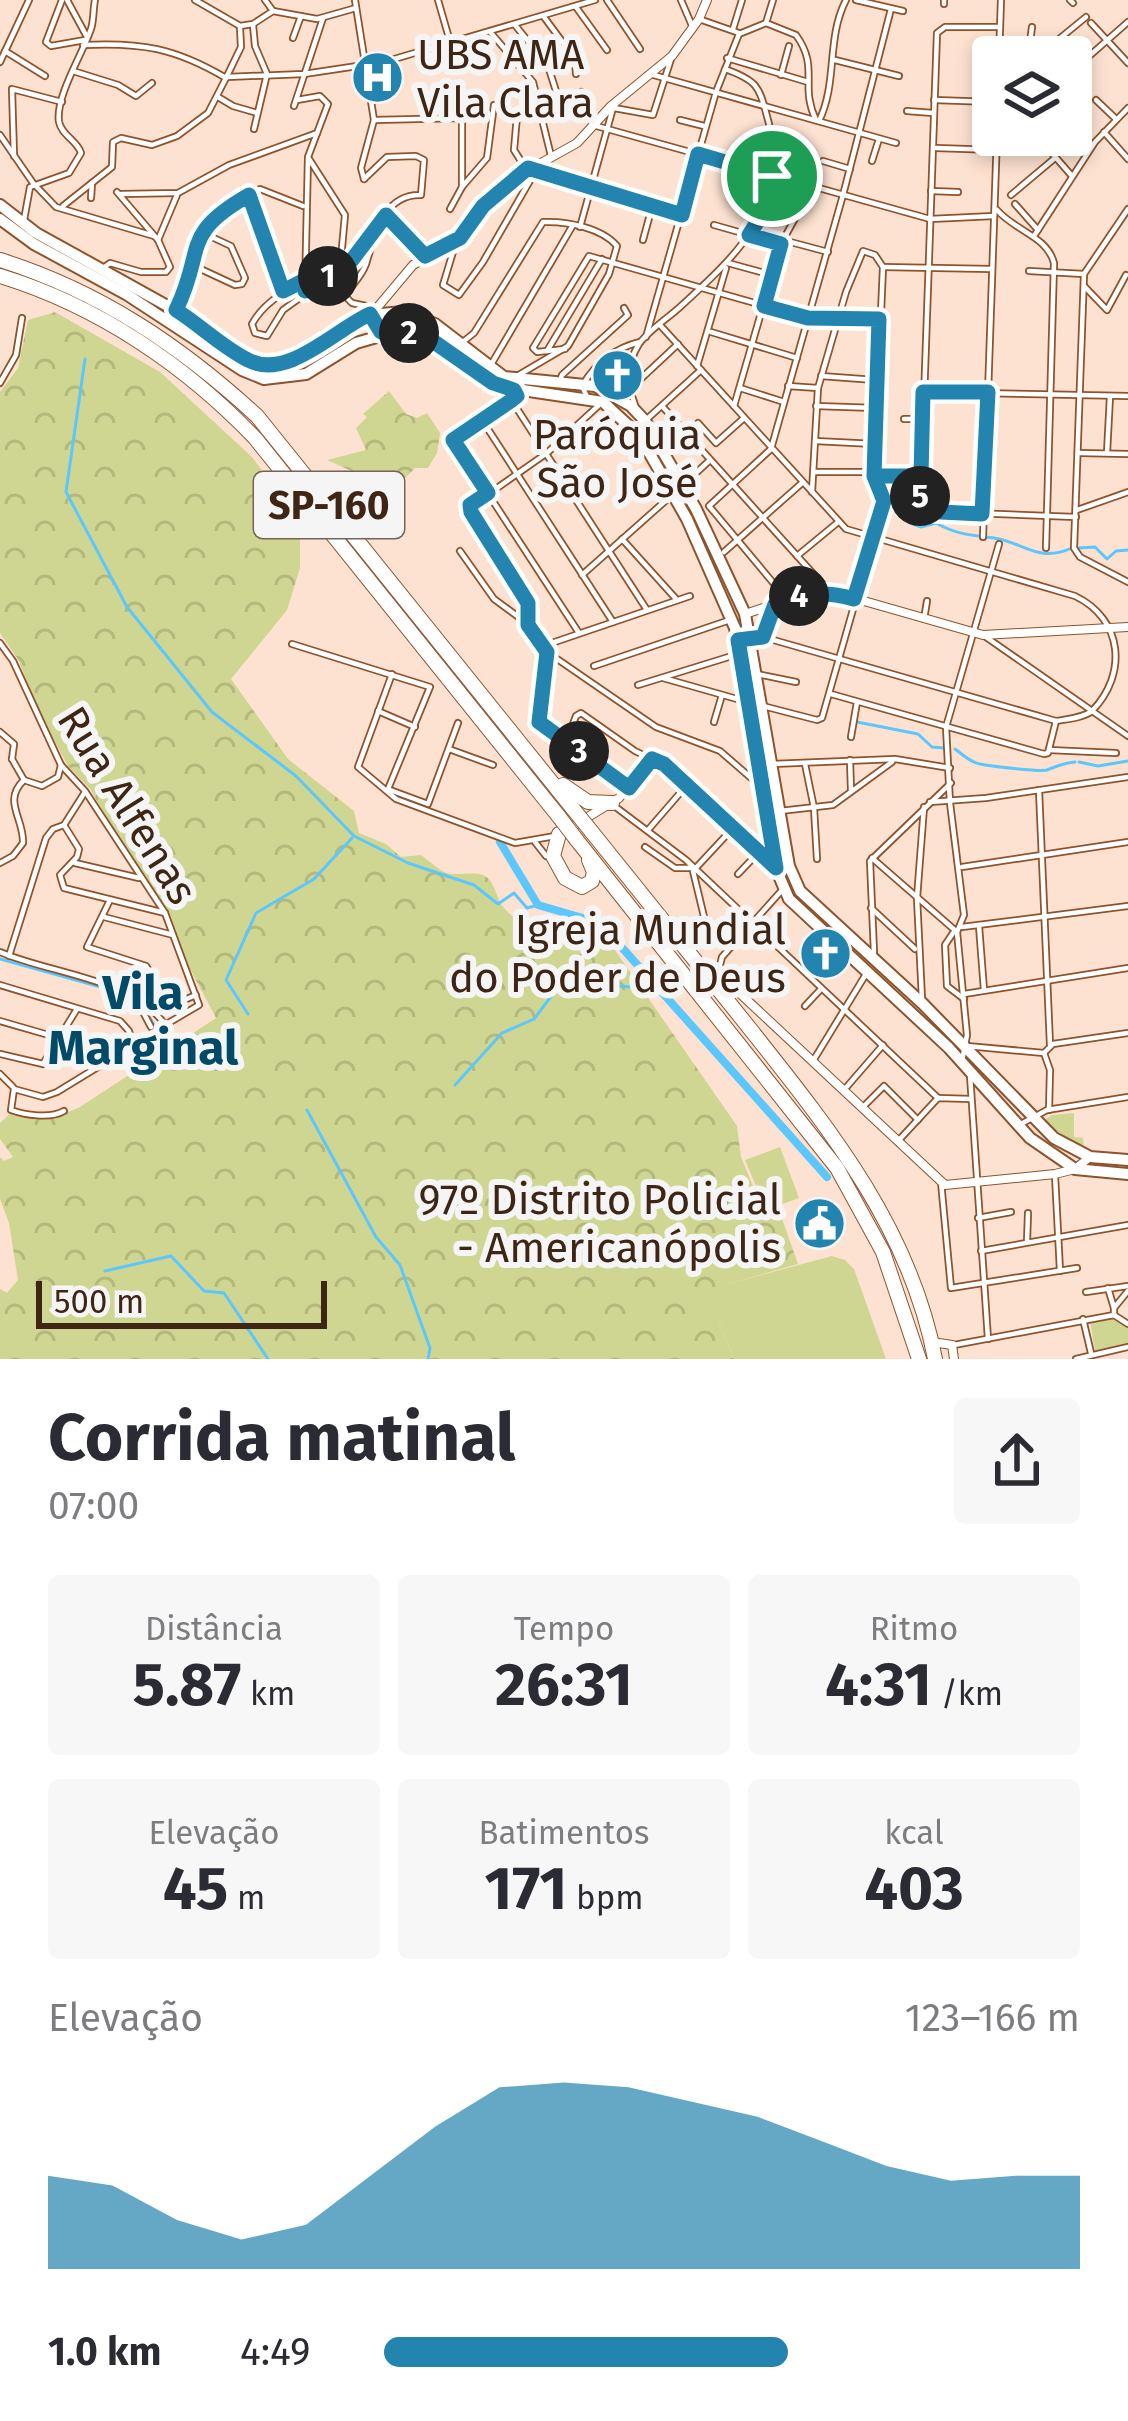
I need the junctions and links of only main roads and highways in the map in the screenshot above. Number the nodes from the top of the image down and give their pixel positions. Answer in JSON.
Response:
{"nodes":[{"id":1,"x":0,"y":205,"type":"edge"},
{"id":2,"x":0,"y":218,"type":"edge"},
{"id":3,"x":24,"y":231,"type":"junction"},
{"id":4,"x":0,"y":260,"type":"edge"},
{"id":5,"x":0,"y":276,"type":"edge"},
{"id":6,"x":373,"y":311,"type":"junction"},
{"id":7,"x":435,"y":324,"type":"junction"},
{"id":8,"x":390,"y":333,"type":"junction"},
{"id":9,"x":516,"y":391,"type":"junction"},
{"id":10,"x":585,"y":391,"type":"junction"},
{"id":11,"x":678,"y":490,"type":"junction"},
{"id":12,"x":739,"y":616,"type":"junction"},
{"id":13,"x":750,"y":638,"type":"junction"},
{"id":14,"x":534,"y":760,"type":"junction"},
{"id":15,"x":612,"y":803,"type":"road end"},
{"id":16,"x":564,"y":821,"type":"junction"},
{"id":17,"x":589,"y":855,"type":"junction"},
{"id":18,"x":658,"y":915,"type":"junction"},
{"id":19,"x":718,"y":973,"type":"road end"},
{"id":20,"x":1128,"y":1160,"type":"edge"},
{"id":21,"x":1128,"y":1174,"type":"edge"},
{"id":22,"x":926,"y":1355,"type":"edge"}],
"edges":[{"from":1,"to":3,"type":"main road"},
{"from":2,"to":3,"type":"main road"},
{"from":3,"to":6,"type":"main road"},
{"from":3,"to":8,"type":"main road"},
{"from":4,"to":14,"type":"highway","number":"SP-160"},
{"from":5,"to":16,"type":"highway","number":"SP-160"},
{"from":6,"to":7,"type":"main road"},
{"from":6,"to":8,"type":"main road"},
{"from":7,"to":8,"type":"main road"},
{"from":7,"to":9,"type":"main road"},
{"from":8,"to":9,"type":"main road"},
{"from":9,"to":10,"type":"main road"},
{"from":9,"to":10,"type":"main road"},
{"from":10,"to":11,"type":"main road"},
{"from":10,"to":11,"type":"main road"},
{"from":11,"to":12,"type":"main road"},
{"from":11,"to":12,"type":"main road"},
{"from":12,"to":13,"type":"main road"},
{"from":13,"to":20,"type":"main road"},
{"from":13,"to":21,"type":"main road"},
{"from":14,"to":15,"type":"highway"},
{"from":14,"to":16,"type":"highway","number":"SP-160"},
{"from":16,"to":17,"type":"highway","number":"SP-160","bridge":true},
{"from":16,"to":17,"type":"highway"},
{"from":16,"to":18,"type":"highway","number":"SP-160","bridge":true},
{"from":17,"to":22,"type":"highway","number":"SP-160"},
{"from":18,"to":19,"type":"highway"},
{"from":18,"to":22,"type":"highway","number":"SP-160"}]}
